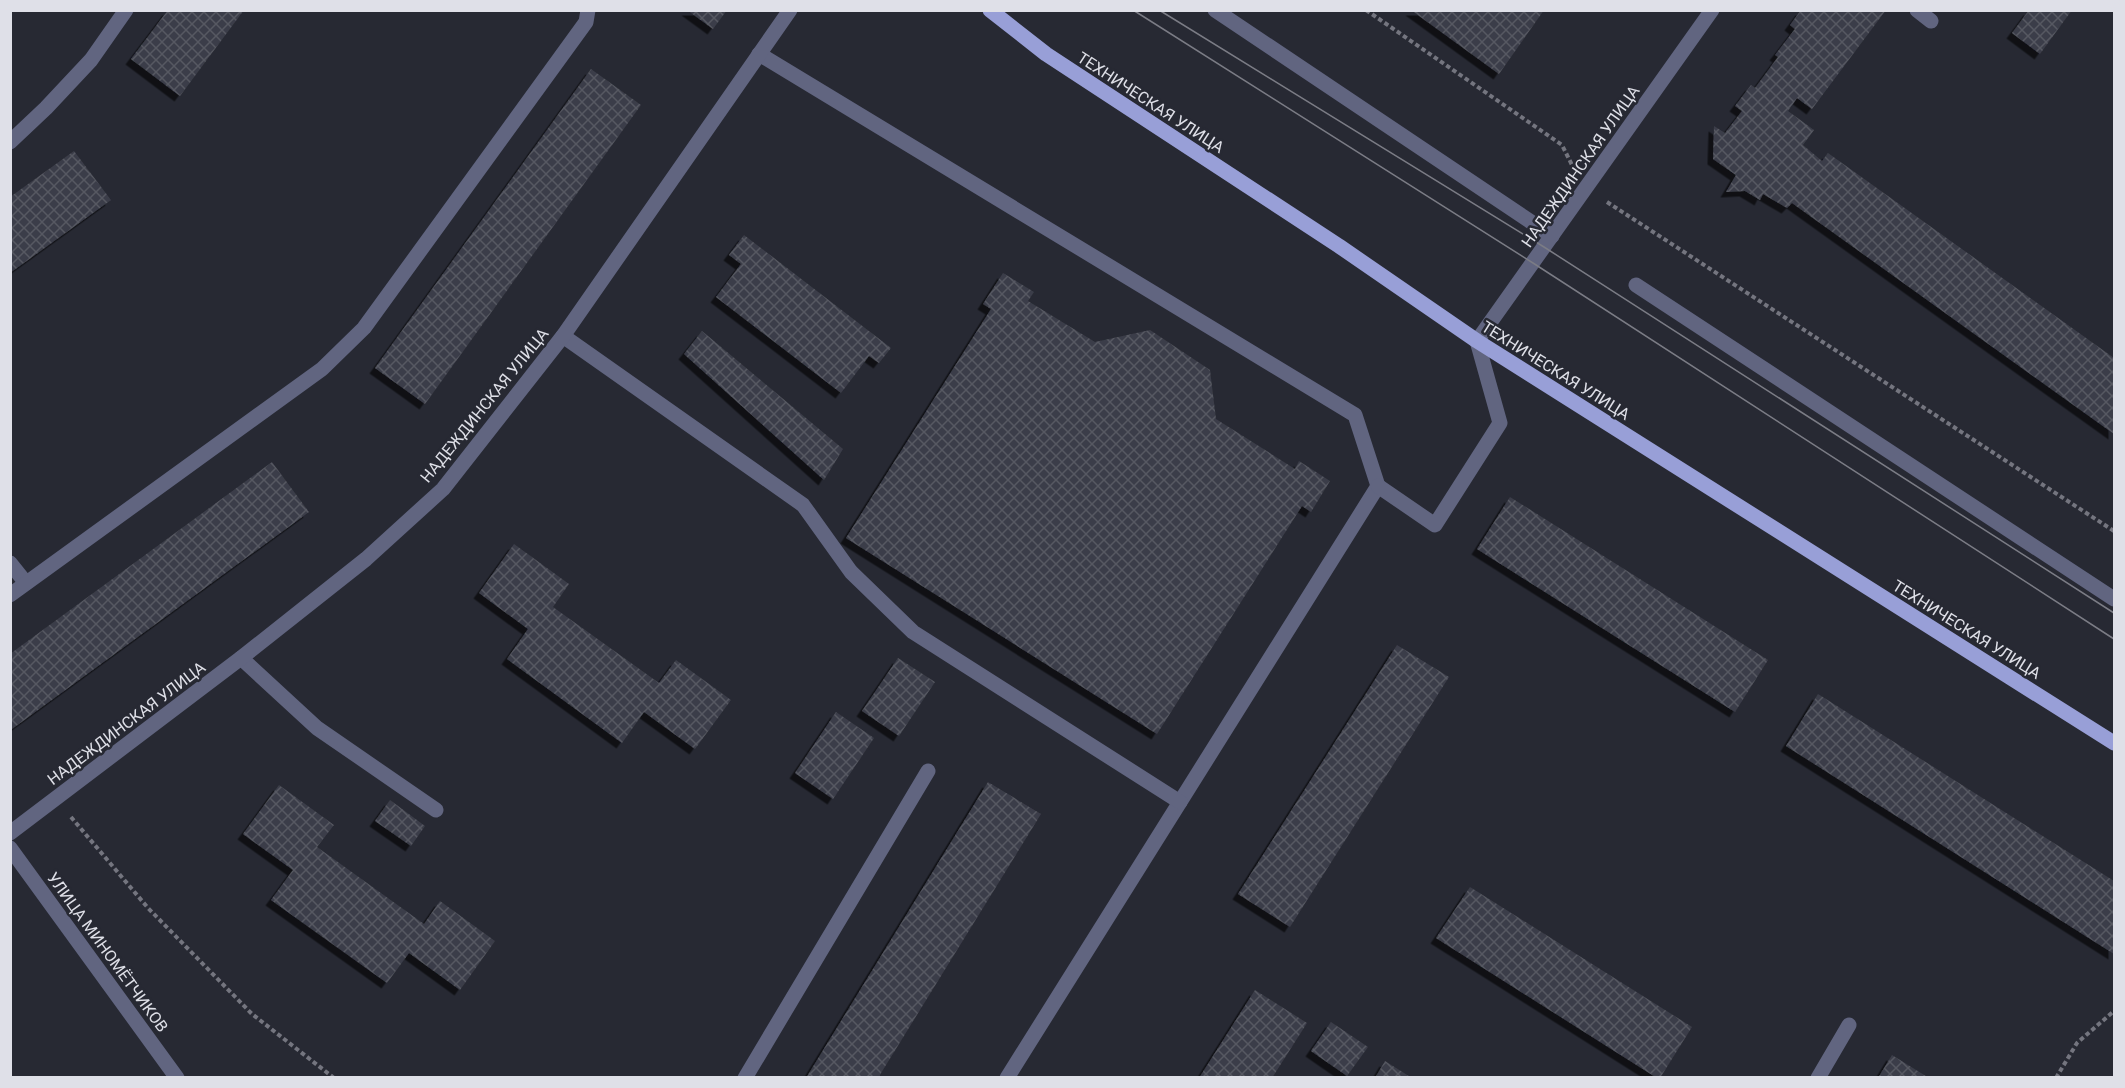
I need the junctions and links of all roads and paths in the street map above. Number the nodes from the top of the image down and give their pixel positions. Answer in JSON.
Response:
{"nodes":[{"id":1,"x":126,"y":10,"type":"edge"},
{"id":2,"x":588,"y":10,"type":"edge"},
{"id":3,"x":790,"y":10,"type":"edge"},
{"id":4,"x":990,"y":10,"type":"edge"},
{"id":5,"x":1215,"y":10,"type":"edge"},
{"id":6,"x":1366,"y":10,"type":"edge"},
{"id":7,"x":1712,"y":10,"type":"edge"},
{"id":8,"x":1917,"y":10,"type":"edge"},
{"id":9,"x":1931,"y":21,"type":"dead end"},
{"id":10,"x":759,"y":54,"type":"junction"},
{"id":11,"x":10,"y":142,"type":"edge"},
{"id":12,"x":1586,"y":189,"type":"junction"},
{"id":13,"x":1552,"y":236,"type":"junction"},
{"id":14,"x":1636,"y":285,"type":"dead end"},
{"id":15,"x":563,"y":336,"type":"junction"},
{"id":16,"x":1477,"y":341,"type":"junction"},
{"id":17,"x":1378,"y":486,"type":"junction"},
{"id":18,"x":2115,"y":531,"type":"edge"},
{"id":19,"x":10,"y":563,"type":"edge"},
{"id":20,"x":26,"y":583,"type":"junction"},
{"id":21,"x":10,"y":595,"type":"edge"},
{"id":22,"x":2115,"y":599,"type":"edge"},
{"id":23,"x":241,"y":658,"type":"junction"},
{"id":24,"x":2115,"y":743,"type":"edge"},
{"id":25,"x":928,"y":771,"type":"dead end"},
{"id":26,"x":58,"y":797,"type":"junction"},
{"id":27,"x":1180,"y":802,"type":"junction"},
{"id":28,"x":436,"y":810,"type":"dead end"},
{"id":29,"x":10,"y":833,"type":"edge"},
{"id":30,"x":10,"y":848,"type":"edge"},
{"id":31,"x":2115,"y":1011,"type":"edge"},
{"id":32,"x":1849,"y":1025,"type":"dead end"},
{"id":33,"x":177,"y":1077,"type":"edge"},
{"id":34,"x":334,"y":1077,"type":"edge"},
{"id":35,"x":745,"y":1077,"type":"edge"},
{"id":36,"x":1007,"y":1077,"type":"edge"},
{"id":37,"x":1818,"y":1077,"type":"edge"},
{"id":38,"x":2056,"y":1077,"type":"edge"}],
"edges":[{"from":1,"to":11,"type":"street"},
{"from":2,"to":20,"type":"street"},
{"from":3,"to":10,"type":"street","name":"НАДЕЖДИНСКАЯ УЛИЦА"},
{"from":4,"to":16,"type":"main road","name":"ТЕХНИЧЕСКАЯ УЛИЦА"},
{"from":5,"to":13,"type":"street"},
{"from":6,"to":12,"type":"path"},
{"from":7,"to":12,"type":"street","name":"НАДЕЖДИНСКАЯ УЛИЦА"},
{"from":8,"to":9,"type":"street"},
{"from":10,"to":15,"type":"street","name":"НАДЕЖДИНСКАЯ УЛИЦА"},
{"from":10,"to":17,"type":"street"},
{"from":12,"to":13,"type":"street","name":"НАДЕЖДИНСКАЯ УЛИЦА"},
{"from":12,"to":18,"type":"path"},
{"from":13,"to":16,"type":"street","name":"НАДЕЖДИНСКАЯ УЛИЦА"},
{"from":14,"to":22,"type":"street"},
{"from":15,"to":23,"type":"street","name":"НАДЕЖДИНСКАЯ УЛИЦА"},
{"from":15,"to":27,"type":"street"},
{"from":16,"to":17,"type":"street"},
{"from":16,"to":24,"type":"main road","name":"ТЕХНИЧЕСКАЯ УЛИЦА"},
{"from":17,"to":27,"type":"street"},
{"from":19,"to":20,"type":"street"},
{"from":20,"to":21,"type":"street"},
{"from":23,"to":26,"type":"street","name":"НАДЕЖДИНСКАЯ УЛИЦА"},
{"from":23,"to":28,"type":"street"},
{"from":25,"to":35,"type":"street"},
{"from":26,"to":29,"type":"street","name":"НАДЕЖДИНСКАЯ УЛИЦА"},
{"from":26,"to":34,"type":"path"},
{"from":27,"to":36,"type":"street"},
{"from":30,"to":33,"type":"street","name":"УЛИЦА МИНОМЁТЧИКОВ"},
{"from":31,"to":38,"type":"path"},
{"from":32,"to":37,"type":"street"}]}
